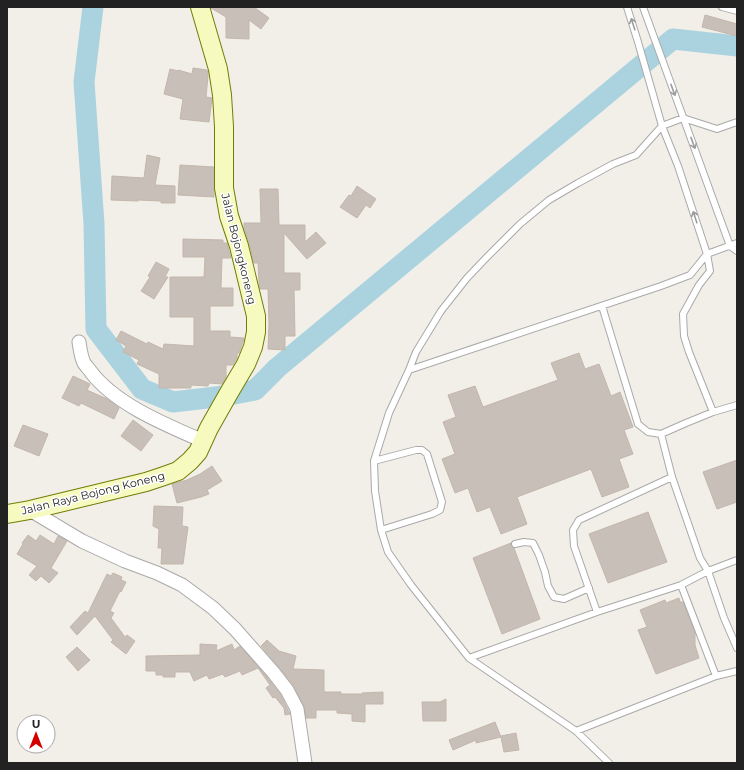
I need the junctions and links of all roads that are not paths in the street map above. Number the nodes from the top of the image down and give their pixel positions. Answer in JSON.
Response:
{"nodes":[{"id":1,"x":200,"y":7,"type":"edge"},
{"id":2,"x":627,"y":7,"type":"edge"},
{"id":3,"x":643,"y":7,"type":"edge"},
{"id":4,"x":722,"y":7,"type":"edge"},
{"id":5,"x":737,"y":11,"type":"edge"},
{"id":6,"x":683,"y":118,"type":"junction"},
{"id":7,"x":737,"y":122,"type":"edge"},
{"id":8,"x":662,"y":126,"type":"junction"},
{"id":9,"x":737,"y":243,"type":"edge"},
{"id":10,"x":730,"y":246,"type":"junction"},
{"id":11,"x":737,"y":251,"type":"edge"},
{"id":12,"x":707,"y":254,"type":"junction"},
{"id":13,"x":602,"y":306,"type":"junction"},
{"id":14,"x":79,"y":342,"type":"dead end"},
{"id":15,"x":409,"y":370,"type":"junction"},
{"id":16,"x":230,"y":391,"type":"joint"},
{"id":17,"x":737,"y":405,"type":"edge"},
{"id":18,"x":713,"y":412,"type":"junction"},
{"id":19,"x":206,"y":434,"type":"junction"},
{"id":20,"x":661,"y":434,"type":"junction"},
{"id":21,"x":374,"y":461,"type":"junction"},
{"id":22,"x":672,"y":477,"type":"junction"},
{"id":23,"x":30,"y":510,"type":"junction"},
{"id":24,"x":7,"y":514,"type":"edge"},
{"id":25,"x":381,"y":530,"type":"junction"},
{"id":26,"x":515,"y":544,"type":"dead end"},
{"id":27,"x":737,"y":560,"type":"edge"},
{"id":28,"x":708,"y":571,"type":"junction"},
{"id":29,"x":680,"y":585,"type":"junction"},
{"id":30,"x":589,"y":588,"type":"junction"},
{"id":31,"x":597,"y":612,"type":"junction"},
{"id":32,"x":737,"y":648,"type":"edge"},
{"id":33,"x":470,"y":658,"type":"junction"},
{"id":34,"x":737,"y":671,"type":"edge"},
{"id":35,"x":716,"y":676,"type":"junction"},
{"id":36,"x":576,"y":731,"type":"junction"},
{"id":37,"x":305,"y":763,"type":"edge"},
{"id":38,"x":609,"y":763,"type":"edge"}],
"edges":[{"from":1,"to":16,"type":"main road","name":"Jalan Bojongkoneng"},
{"from":8,"to":2,"type":"lane","one_way":true},
{"from":3,"to":6,"type":"lane","one_way":true},
{"from":4,"to":5,"type":"lane"},
{"from":6,"to":7,"type":"lane"},
{"from":6,"to":8,"type":"lane"},
{"from":6,"to":10,"type":"lane","one_way":true},
{"from":12,"to":8,"type":"lane","one_way":true},
{"from":8,"to":15,"type":"lane"},
{"from":9,"to":10,"type":"lane"},
{"from":10,"to":11,"type":"lane"},
{"from":10,"to":12,"type":"lane"},
{"from":12,"to":13,"type":"lane"},
{"from":12,"to":18,"type":"lane"},
{"from":13,"to":15,"type":"lane"},
{"from":13,"to":20,"type":"lane"},
{"from":14,"to":19,"type":"street"},
{"from":15,"to":21,"type":"lane"},
{"from":16,"to":19,"type":"main road","name":"Jalan Raya Bojong Koneng"},
{"from":17,"to":18,"type":"lane"},
{"from":18,"to":20,"type":"lane"},
{"from":19,"to":23,"type":"main road","name":"Jalan Raya Bojong Koneng"},
{"from":20,"to":22,"type":"lane"},
{"from":21,"to":25,"type":"lane"},
{"from":21,"to":25,"type":"lane"},
{"from":22,"to":28,"type":"lane"},
{"from":22,"to":30,"type":"lane"},
{"from":23,"to":24,"type":"main road","name":"Jalan Raya Bojong Koneng"},
{"from":23,"to":37,"type":"street"},
{"from":25,"to":33,"type":"lane"},
{"from":26,"to":30,"type":"lane"},
{"from":27,"to":28,"type":"lane"},
{"from":28,"to":29,"type":"lane"},
{"from":28,"to":32,"type":"lane"},
{"from":29,"to":31,"type":"lane"},
{"from":29,"to":35,"type":"lane"},
{"from":30,"to":31,"type":"lane"},
{"from":31,"to":33,"type":"lane"},
{"from":33,"to":36,"type":"lane"},
{"from":34,"to":35,"type":"lane"},
{"from":35,"to":36,"type":"lane"},
{"from":36,"to":38,"type":"lane"}]}
